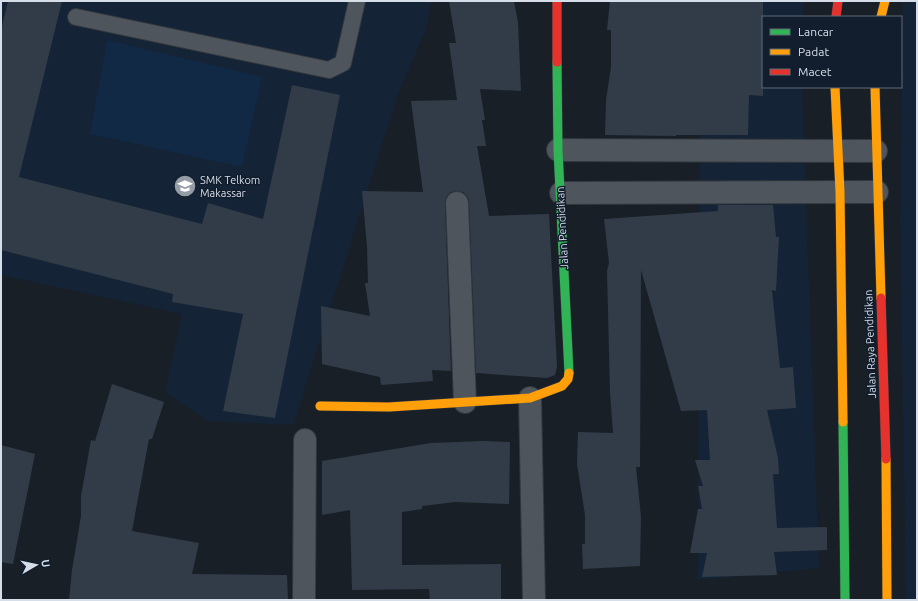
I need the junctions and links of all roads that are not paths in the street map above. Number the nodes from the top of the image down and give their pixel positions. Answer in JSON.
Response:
{"nodes":[{"id":1,"x":357,"y":1,"type":"edge"},
{"id":2,"x":557,"y":1,"type":"edge"},
{"id":3,"x":838,"y":1,"type":"edge"},
{"id":4,"x":884,"y":1,"type":"edge"},
{"id":5,"x":836,"y":16,"type":"edge"},
{"id":6,"x":881,"y":16,"type":"edge"},
{"id":7,"x":76,"y":17,"type":"dead end"},
{"id":8,"x":835,"y":88,"type":"edge"},
{"id":9,"x":875,"y":88,"type":"edge"},
{"id":10,"x":558,"y":150,"type":"junction"},
{"id":11,"x":838,"y":150,"type":"junction"},
{"id":12,"x":876,"y":151,"type":"junction"},
{"id":13,"x":840,"y":192,"type":"junction"},
{"id":14,"x":877,"y":192,"type":"junction"},
{"id":15,"x":561,"y":193,"type":"junction"},
{"id":16,"x":457,"y":204,"type":"dead end"},
{"id":17,"x":530,"y":398,"type":"junction"},
{"id":18,"x":465,"y":402,"type":"junction"},
{"id":19,"x":320,"y":406,"type":"dead end"},
{"id":20,"x":305,"y":440,"type":"dead end"},
{"id":21,"x":304,"y":600,"type":"edge"},
{"id":22,"x":534,"y":600,"type":"edge"},
{"id":23,"x":846,"y":600,"type":"edge"},
{"id":24,"x":887,"y":600,"type":"edge"}],
"edges":[{"from":1,"to":7,"type":"lane"},
{"from":2,"to":10,"type":"street","name":"Jalan Pendidikan"},
{"from":3,"to":5,"type":"street"},
{"from":4,"to":6,"type":"street"},
{"from":8,"to":11,"type":"street"},
{"from":9,"to":12,"type":"street","name":"Jalan Raya Pendidikan"},
{"from":10,"to":11,"type":"street"},
{"from":10,"to":15,"type":"street","name":"Jalan Pendidikan"},
{"from":11,"to":12,"type":"street"},
{"from":11,"to":13,"type":"street"},
{"from":12,"to":14,"type":"street","name":"Jalan Raya Pendidikan"},
{"from":13,"to":14,"type":"street"},
{"from":13,"to":15,"type":"street"},
{"from":13,"to":23,"type":"street"},
{"from":14,"to":24,"type":"street","name":"Jalan Raya Pendidikan"},
{"from":15,"to":17,"type":"street","name":"Jalan Pendidikan"},
{"from":16,"to":18,"type":"street"},
{"from":17,"to":18,"type":"street","name":"Jalan Pendidikan"},
{"from":17,"to":22,"type":"street"},
{"from":18,"to":19,"type":"street","name":"Jalan Pendidikan"},
{"from":20,"to":21,"type":"street"}]}
